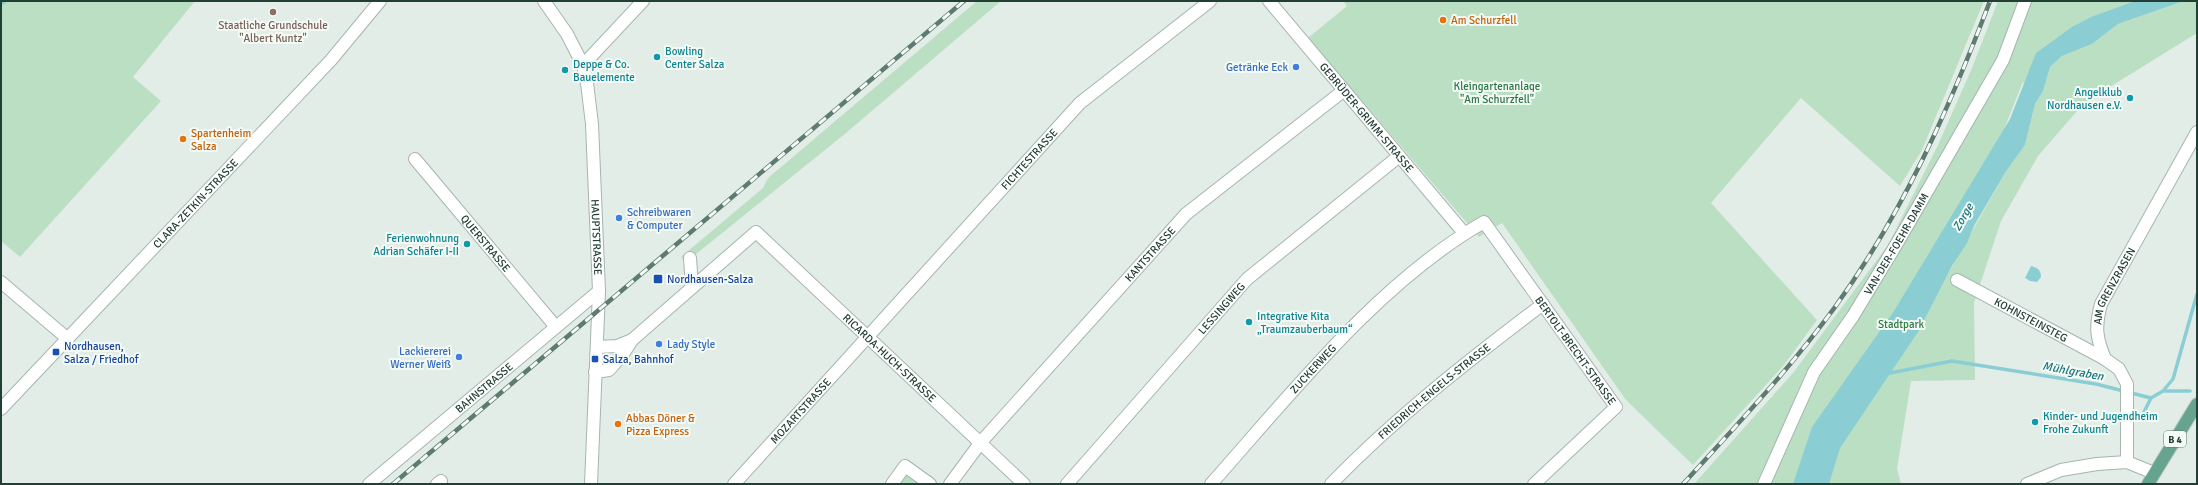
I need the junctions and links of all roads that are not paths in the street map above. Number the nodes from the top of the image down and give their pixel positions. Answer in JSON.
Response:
{"nodes":[{"id":1,"x":380,"y":1,"type":"edge"},
{"id":2,"x":544,"y":1,"type":"edge"},
{"id":3,"x":643,"y":1,"type":"edge"},
{"id":4,"x":1210,"y":1,"type":"edge"},
{"id":5,"x":1269,"y":1,"type":"edge"},
{"id":6,"x":2024,"y":1,"type":"edge"},
{"id":7,"x":582,"y":64,"type":"junction"},
{"id":8,"x":1343,"y":92,"type":"junction"},
{"id":9,"x":2197,"y":132,"type":"edge"},
{"id":10,"x":1398,"y":156,"type":"junction"},
{"id":11,"x":415,"y":159,"type":"dead end"},
{"id":12,"x":1484,"y":222,"type":"joint"},
{"id":13,"x":1464,"y":234,"type":"junction"},
{"id":14,"x":690,"y":258,"type":"dead end"},
{"id":15,"x":1957,"y":280,"type":"dead end"},
{"id":16,"x":1,"y":282,"type":"edge"},
{"id":17,"x":692,"y":286,"type":"junction"},
{"id":18,"x":599,"y":291,"type":"junction"},
{"id":19,"x":1543,"y":304,"type":"junction"},
{"id":20,"x":556,"y":327,"type":"junction"},
{"id":21,"x":868,"y":338,"type":"junction"},
{"id":22,"x":68,"y":339,"type":"junction"},
{"id":23,"x":632,"y":340,"type":"junction"},
{"id":24,"x":597,"y":346,"type":"junction"},
{"id":25,"x":2105,"y":359,"type":"junction"},
{"id":26,"x":595,"y":372,"type":"junction"},
{"id":27,"x":2197,"y":405,"type":"edge"},
{"id":28,"x":1,"y":409,"type":"edge"},
{"id":29,"x":981,"y":442,"type":"junction"},
{"id":30,"x":2127,"y":462,"type":"junction"},
{"id":31,"x":2151,"y":479,"type":"edge"},
{"id":32,"x":369,"y":484,"type":"edge"},
{"id":33,"x":591,"y":484,"type":"edge"},
{"id":34,"x":734,"y":484,"type":"edge"},
{"id":35,"x":892,"y":484,"type":"edge"},
{"id":36,"x":930,"y":484,"type":"edge"},
{"id":37,"x":950,"y":484,"type":"edge"},
{"id":38,"x":1024,"y":484,"type":"edge"},
{"id":39,"x":1067,"y":484,"type":"edge"},
{"id":40,"x":1211,"y":484,"type":"edge"},
{"id":41,"x":1331,"y":484,"type":"edge"},
{"id":42,"x":1534,"y":484,"type":"edge"},
{"id":43,"x":1764,"y":484,"type":"edge"},
{"id":44,"x":2026,"y":484,"type":"edge"}],
"edges":[{"from":1,"to":22,"type":"street","name":"CLARA-ZETKIN-STRASSE"},
{"from":2,"to":7,"type":"street","name":"HAUPTSTRASSE"},
{"from":3,"to":7,"type":"street"},
{"from":4,"to":21,"type":"street","name":"FICHTESTRASSE"},
{"from":5,"to":8,"type":"street","name":"GEBRÜDER-GRIMM-STRASSE"},
{"from":6,"to":43,"type":"street","name":"VAN-DER-FOEHR-DAMM"},
{"from":7,"to":18,"type":"street","name":"HAUPTSTRASSE"},
{"from":8,"to":10,"type":"street","name":"GEBRÜDER-GRIMM-STRASSE"},
{"from":8,"to":29,"type":"street","name":"KANTSTRASSE"},
{"from":9,"to":25,"type":"street","name":"AM GRENZRASEN"},
{"from":10,"to":13,"type":"street","name":"GEBRÜDER-GRIMM-STRASSE"},
{"from":10,"to":39,"type":"street","name":"LESSINGWEG"},
{"from":11,"to":20,"type":"street","name":"QUERSTRASSE"},
{"from":12,"to":13,"type":"street","name":"ZUCKERWEG"},
{"from":12,"to":19,"type":"street","name":"BERTOLT-BRECHT-STRASSE"},
{"from":13,"to":40,"type":"street","name":"ZUCKERWEG"},
{"from":14,"to":17,"type":"street"},
{"from":15,"to":25,"type":"street","name":"KOHNSTEINSTEG"},
{"from":16,"to":22,"type":"street"},
{"from":17,"to":21,"type":"street","name":"RICARDA-HUCH-STRASSE"},
{"from":17,"to":23,"type":"street"},
{"from":18,"to":20,"type":"street","name":"BAHNSTRASSE"},
{"from":18,"to":24,"type":"street","name":"HAUPTSTRASSE"},
{"from":19,"to":41,"type":"street","name":"FRIEDRICH-ENGELS-STRASSE"},
{"from":19,"to":42,"type":"street","name":"BERTOLT-BRECHT-STRASSE"},
{"from":20,"to":32,"type":"street","name":"BAHNSTRASSE"},
{"from":21,"to":29,"type":"street","name":"RICARDA-HUCH-STRASSE"},
{"from":21,"to":34,"type":"street","name":"MOZARTSTRASSE"},
{"from":22,"to":28,"type":"street","name":"CLARA-ZETKIN-STRASSE"},
{"from":23,"to":24,"type":"street"},
{"from":23,"to":26,"type":"street"},
{"from":24,"to":26,"type":"street","name":"HAUPTSTRASSE"},
{"from":25,"to":30,"type":"street","name":"AM GRENZRASEN"},
{"from":26,"to":33,"type":"street","name":"HAUPTSTRASSE"},
{"from":27,"to":31,"type":"main road","number":"B 4"},
{"from":29,"to":37,"type":"street","name":"KANTSTRASSE"},
{"from":29,"to":38,"type":"street","name":"RICARDA-HUCH-STRASSE"},
{"from":30,"to":31,"type":"street"},
{"from":30,"to":44,"type":"street"},
{"from":35,"to":36,"type":"street"}]}
